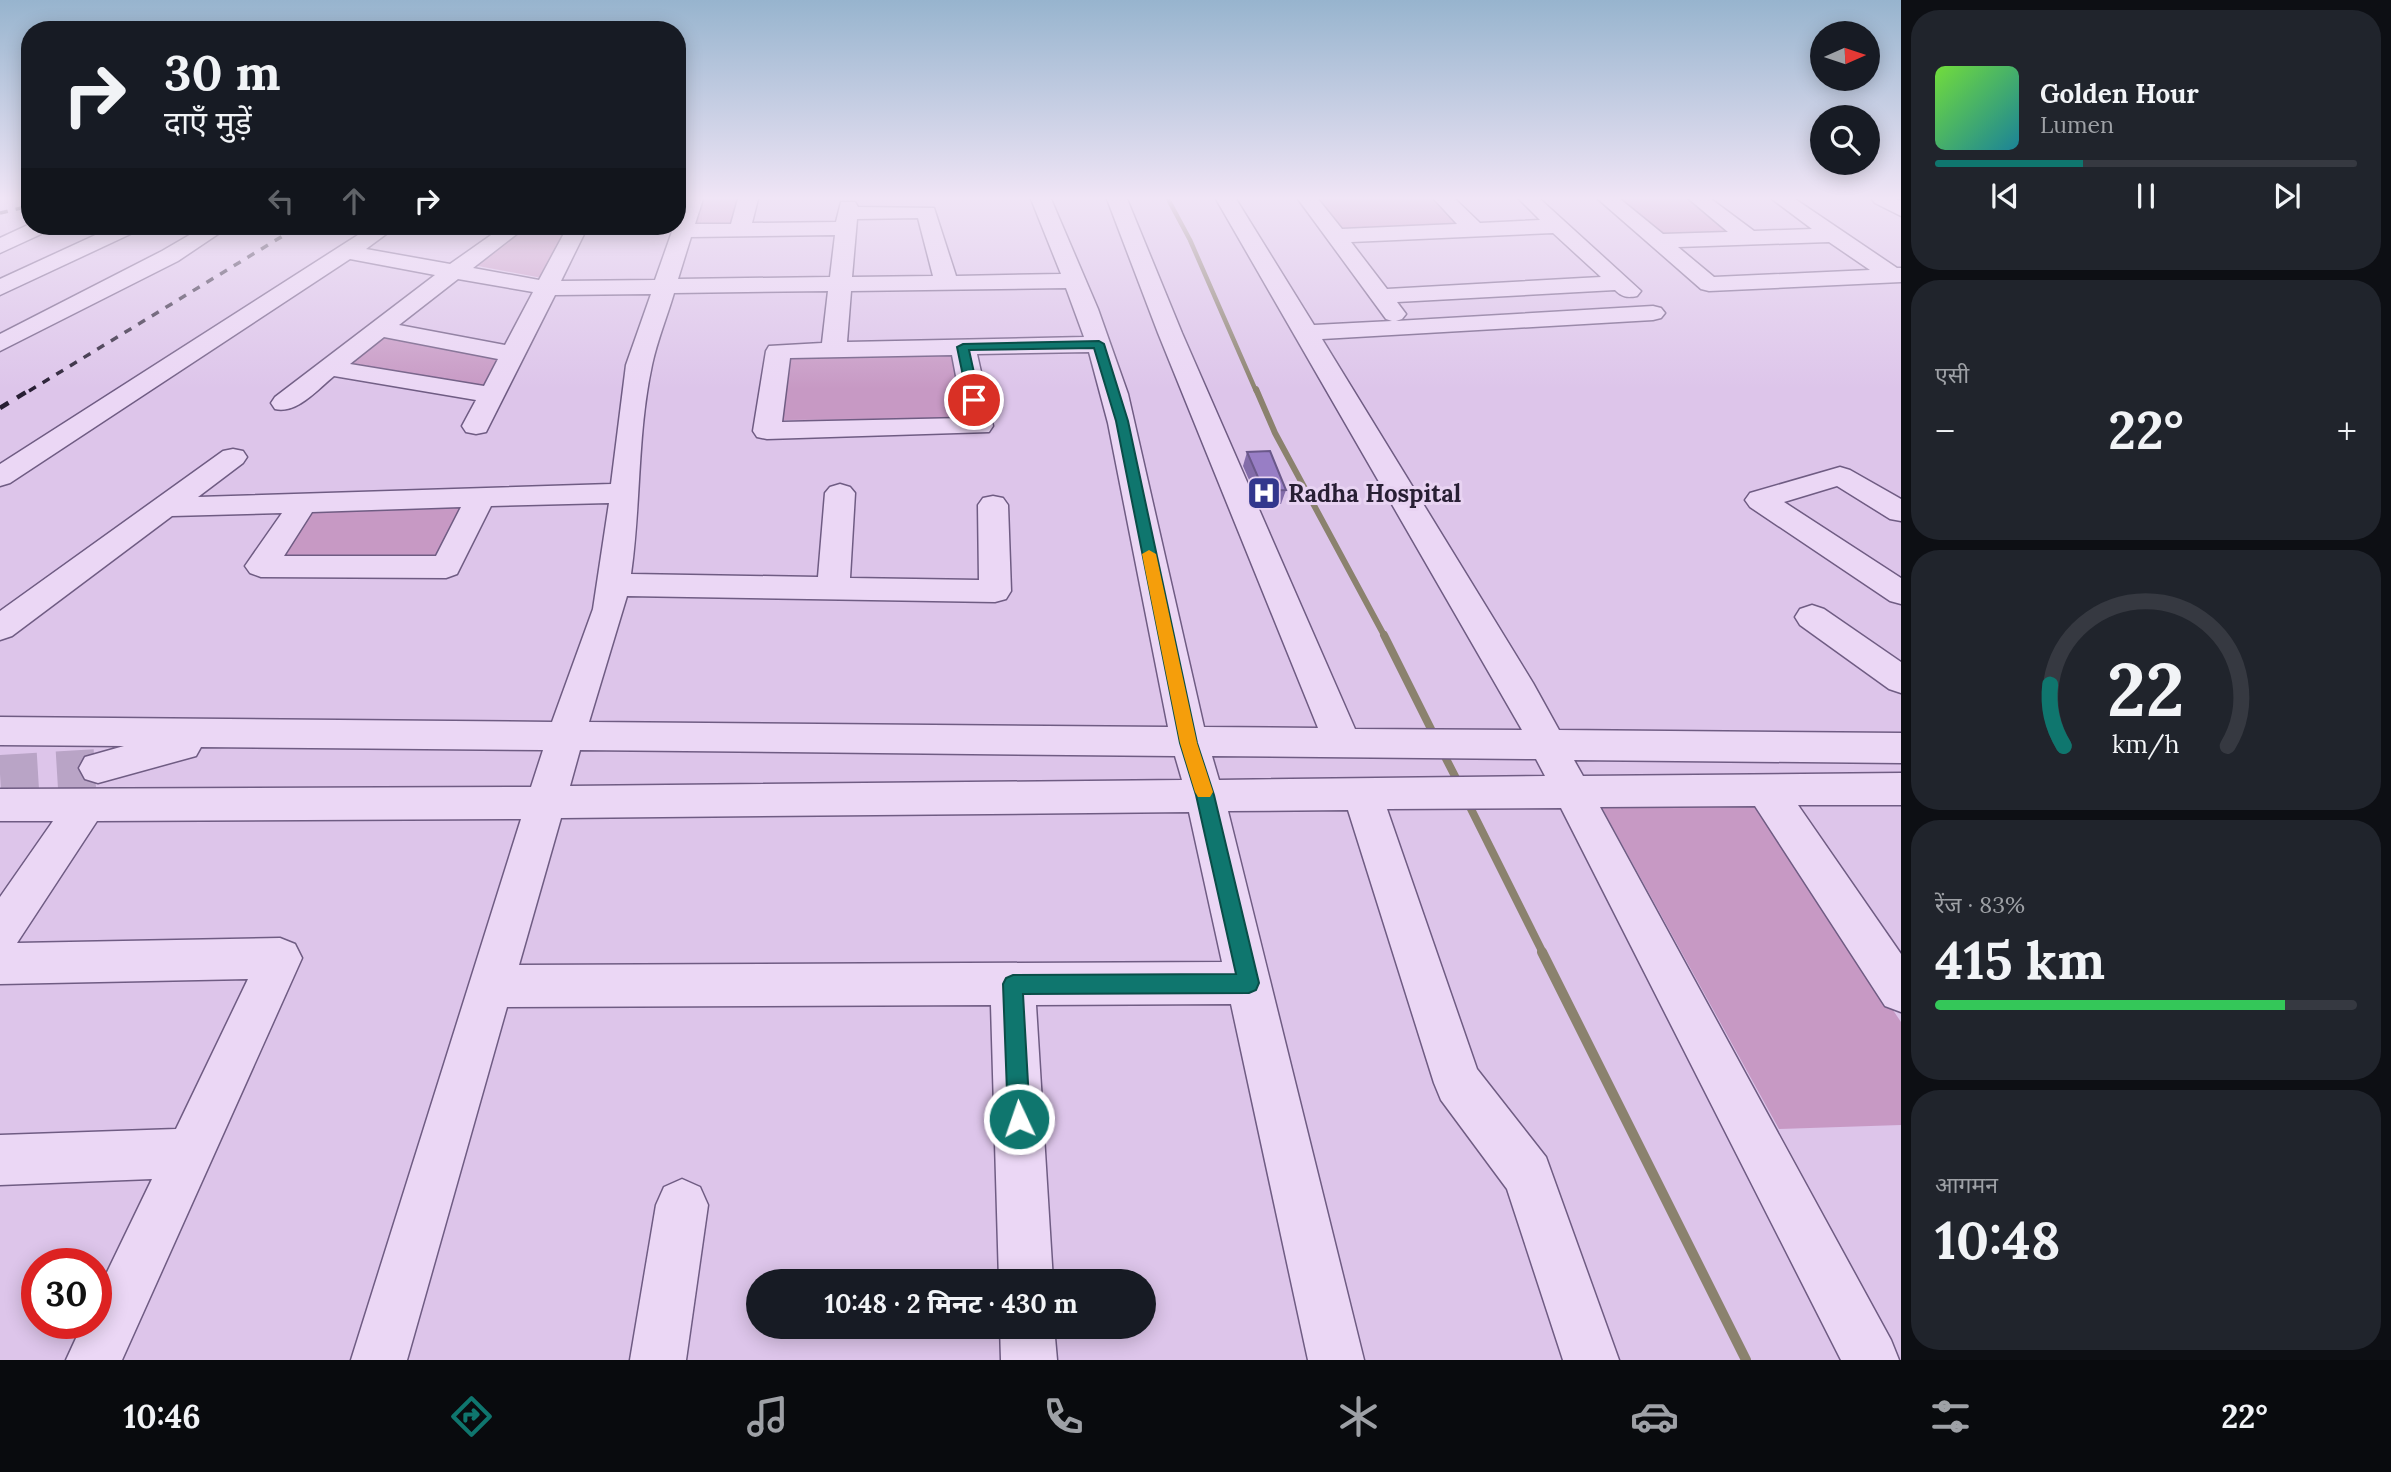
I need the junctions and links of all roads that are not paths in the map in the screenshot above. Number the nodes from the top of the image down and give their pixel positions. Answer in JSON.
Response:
{"nodes":[{"id":1,"x":73,"y":262,"type":"edge"},
{"id":2,"x":157,"y":262,"type":"edge"},
{"id":3,"x":331,"y":262,"type":"edge"},
{"id":4,"x":402,"y":262,"type":"edge"},
{"id":5,"x":466,"y":262,"type":"edge"},
{"id":6,"x":560,"y":262,"type":"edge"},
{"id":7,"x":673,"y":262,"type":"edge"},
{"id":8,"x":843,"y":262,"type":"edge"},
{"id":9,"x":941,"y":262,"type":"edge"},
{"id":10,"x":1067,"y":262,"type":"edge"},
{"id":11,"x":1142,"y":262,"type":"edge"},
{"id":12,"x":1264,"y":262,"type":"edge"},
{"id":13,"x":1355,"y":262,"type":"edge"},
{"id":14,"x":1598,"y":262,"type":"edge"},
{"id":15,"x":1684,"y":262,"type":"edge"},
{"id":16,"x":1877,"y":262,"type":"edge"},
{"id":17,"x":453,"y":272,"type":"junction"},
{"id":18,"x":1896,"y":275,"type":"edge"},
{"id":19,"x":1075,"y":281,"type":"junction"},
{"id":20,"x":1620,"y":283,"type":"junction"},
{"id":21,"x":947,"y":284,"type":"junction"},
{"id":22,"x":841,"y":286,"type":"junction"},
{"id":23,"x":547,"y":288,"type":"junction"},
{"id":24,"x":664,"y":289,"type":"junction"},
{"id":25,"x":1380,"y":296,"type":"junction"},
{"id":26,"x":10,"y":301,"type":"edge"},
{"id":27,"x":53,"y":316,"type":"junction"},
{"id":28,"x":1404,"y":328,"type":"junction"},
{"id":29,"x":379,"y":329,"type":"junction"},
{"id":30,"x":1307,"y":333,"type":"junction"},
{"id":31,"x":0,"y":344,"type":"edge"},
{"id":32,"x":1099,"y":344,"type":"junction"},
{"id":33,"x":963,"y":347,"type":"junction"},
{"id":34,"x":834,"y":349,"type":"junction"},
{"id":35,"x":513,"y":354,"type":"junction"},
{"id":36,"x":330,"y":368,"type":"junction"},
{"id":37,"x":492,"y":396,"type":"junction"},
{"id":38,"x":284,"y":403,"type":"dead end"},
{"id":39,"x":476,"y":426,"type":"dead end"},
{"id":40,"x":233,"y":457,"type":"dead end"},
{"id":41,"x":0,"y":477,"type":"edge"},
{"id":42,"x":625,"y":493,"type":"junction"},
{"id":43,"x":840,"y":494,"type":"dead end"},
{"id":44,"x":481,"y":497,"type":"junction"},
{"id":45,"x":304,"y":502,"type":"junction"},
{"id":46,"x":993,"y":505,"type":"dead end"},
{"id":47,"x":165,"y":507,"type":"junction"},
{"id":48,"x":1901,"y":512,"type":"edge"},
{"id":49,"x":1894,"y":581,"type":"edge"},
{"id":50,"x":613,"y":585,"type":"junction"},
{"id":51,"x":833,"y":589,"type":"junction"},
{"id":52,"x":1812,"y":617,"type":"dead end"},
{"id":53,"x":0,"y":628,"type":"edge"},
{"id":54,"x":1901,"y":680,"type":"edge"},
{"id":55,"x":0,"y":731,"type":"edge"},
{"id":56,"x":228,"y":734,"type":"junction"},
{"id":57,"x":565,"y":738,"type":"junction"},
{"id":58,"x":1188,"y":743,"type":"junction"},
{"id":59,"x":1343,"y":744,"type":"junction"},
{"id":60,"x":1548,"y":746,"type":"junction"},
{"id":61,"x":1901,"y":748,"type":"edge"},
{"id":62,"x":1901,"y":789,"type":"edge"},
{"id":63,"x":1572,"y":790,"type":"junction"},
{"id":64,"x":1766,"y":790,"type":"junction"},
{"id":65,"x":1362,"y":793,"type":"junction"},
{"id":66,"x":1205,"y":795,"type":"junction"},
{"id":67,"x":545,"y":804,"type":"junction"},
{"id":68,"x":0,"y":805,"type":"edge"},
{"id":69,"x":86,"y":805,"type":"junction"},
{"id":70,"x":191,"y":805,"type":"junction"},
{"id":71,"x":0,"y":932,"type":"edge"},
{"id":72,"x":0,"y":964,"type":"edge"},
{"id":73,"x":1249,"y":983,"type":"junction"},
{"id":74,"x":1013,"y":984,"type":"junction"},
{"id":75,"x":491,"y":986,"type":"junction"},
{"id":76,"x":1900,"y":988,"type":"edge"},
{"id":77,"x":190,"y":1153,"type":"junction"},
{"id":78,"x":0,"y":1160,"type":"edge"},
{"id":79,"x":682,"y":1206,"type":"dead end"},
{"id":80,"x":1025,"y":1269,"type":"edge"},
{"id":81,"x":1028,"y":1339,"type":"edge"},
{"id":82,"x":94,"y":1360,"type":"edge"},
{"id":83,"x":379,"y":1360,"type":"edge"},
{"id":84,"x":658,"y":1360,"type":"edge"},
{"id":85,"x":1029,"y":1360,"type":"edge"},
{"id":86,"x":1336,"y":1360,"type":"edge"},
{"id":87,"x":1591,"y":1360,"type":"edge"},
{"id":88,"x":1871,"y":1360,"type":"edge"}],
"edges":[{"from":1,"to":26,"type":"street"},
{"from":2,"to":27,"type":"street"},
{"from":3,"to":41,"type":"street"},
{"from":4,"to":17,"type":"street"},
{"from":5,"to":17,"type":"street"},
{"from":6,"to":23,"type":"street"},
{"from":7,"to":24,"type":"street"},
{"from":8,"to":22,"type":"street"},
{"from":9,"to":21,"type":"street"},
{"from":10,"to":19,"type":"street"},
{"from":11,"to":59,"type":"street"},
{"from":12,"to":30,"type":"street"},
{"from":13,"to":25,"type":"street"},
{"from":14,"to":20,"type":"street"},
{"from":15,"to":18,"type":"street"},
{"from":16,"to":18,"type":"street"},
{"from":17,"to":23,"type":"street"},
{"from":17,"to":29,"type":"street"},
{"from":19,"to":21,"type":"street"},
{"from":19,"to":32,"type":"street"},
{"from":20,"to":25,"type":"street"},
{"from":20,"to":28,"type":"street"},
{"from":21,"to":22,"type":"street"},
{"from":22,"to":24,"type":"street"},
{"from":22,"to":34,"type":"street"},
{"from":23,"to":24,"type":"street"},
{"from":23,"to":35,"type":"street"},
{"from":24,"to":42,"type":"street"},
{"from":25,"to":28,"type":"street"},
{"from":26,"to":27,"type":"street"},
{"from":27,"to":31,"type":"street"},
{"from":28,"to":30,"type":"street"},
{"from":29,"to":35,"type":"street"},
{"from":29,"to":36,"type":"street"},
{"from":30,"to":60,"type":"street"},
{"from":32,"to":33,"type":"street"},
{"from":32,"to":58,"type":"street"},
{"from":33,"to":34,"type":"street"},
{"from":33,"to":34,"type":"street"},
{"from":35,"to":37,"type":"street"},
{"from":36,"to":37,"type":"street"},
{"from":36,"to":38,"type":"street"},
{"from":37,"to":39,"type":"street"},
{"from":40,"to":47,"type":"street"},
{"from":42,"to":44,"type":"street"},
{"from":42,"to":50,"type":"street"},
{"from":43,"to":51,"type":"street"},
{"from":44,"to":45,"type":"street"},
{"from":44,"to":45,"type":"street"},
{"from":45,"to":47,"type":"street"},
{"from":46,"to":51,"type":"street"},
{"from":47,"to":53,"type":"street"},
{"from":48,"to":49,"type":"street"},
{"from":50,"to":51,"type":"street"},
{"from":50,"to":57,"type":"street"},
{"from":52,"to":54,"type":"street"},
{"from":55,"to":56,"type":"street"},
{"from":56,"to":57,"type":"street"},
{"from":56,"to":70,"type":"street"},
{"from":57,"to":58,"type":"street"},
{"from":57,"to":67,"type":"street"},
{"from":58,"to":59,"type":"street"},
{"from":58,"to":66,"type":"street"},
{"from":59,"to":60,"type":"street"},
{"from":60,"to":61,"type":"street"},
{"from":60,"to":63,"type":"street"},
{"from":62,"to":64,"type":"street"},
{"from":63,"to":64,"type":"street"},
{"from":63,"to":65,"type":"street"},
{"from":63,"to":88,"type":"street"},
{"from":64,"to":76,"type":"street"},
{"from":65,"to":66,"type":"street"},
{"from":65,"to":87,"type":"street"},
{"from":66,"to":67,"type":"street"},
{"from":66,"to":73,"type":"street"},
{"from":67,"to":70,"type":"street"},
{"from":67,"to":75,"type":"street"},
{"from":68,"to":69,"type":"street"},
{"from":69,"to":70,"type":"street"},
{"from":69,"to":71,"type":"street"},
{"from":72,"to":77,"type":"street"},
{"from":73,"to":74,"type":"street"},
{"from":73,"to":86,"type":"street"},
{"from":74,"to":75,"type":"street"},
{"from":74,"to":80,"type":"street"},
{"from":75,"to":83,"type":"street"},
{"from":77,"to":78,"type":"street"},
{"from":77,"to":82,"type":"street"},
{"from":79,"to":84,"type":"street"},
{"from":81,"to":85,"type":"street"}]}
